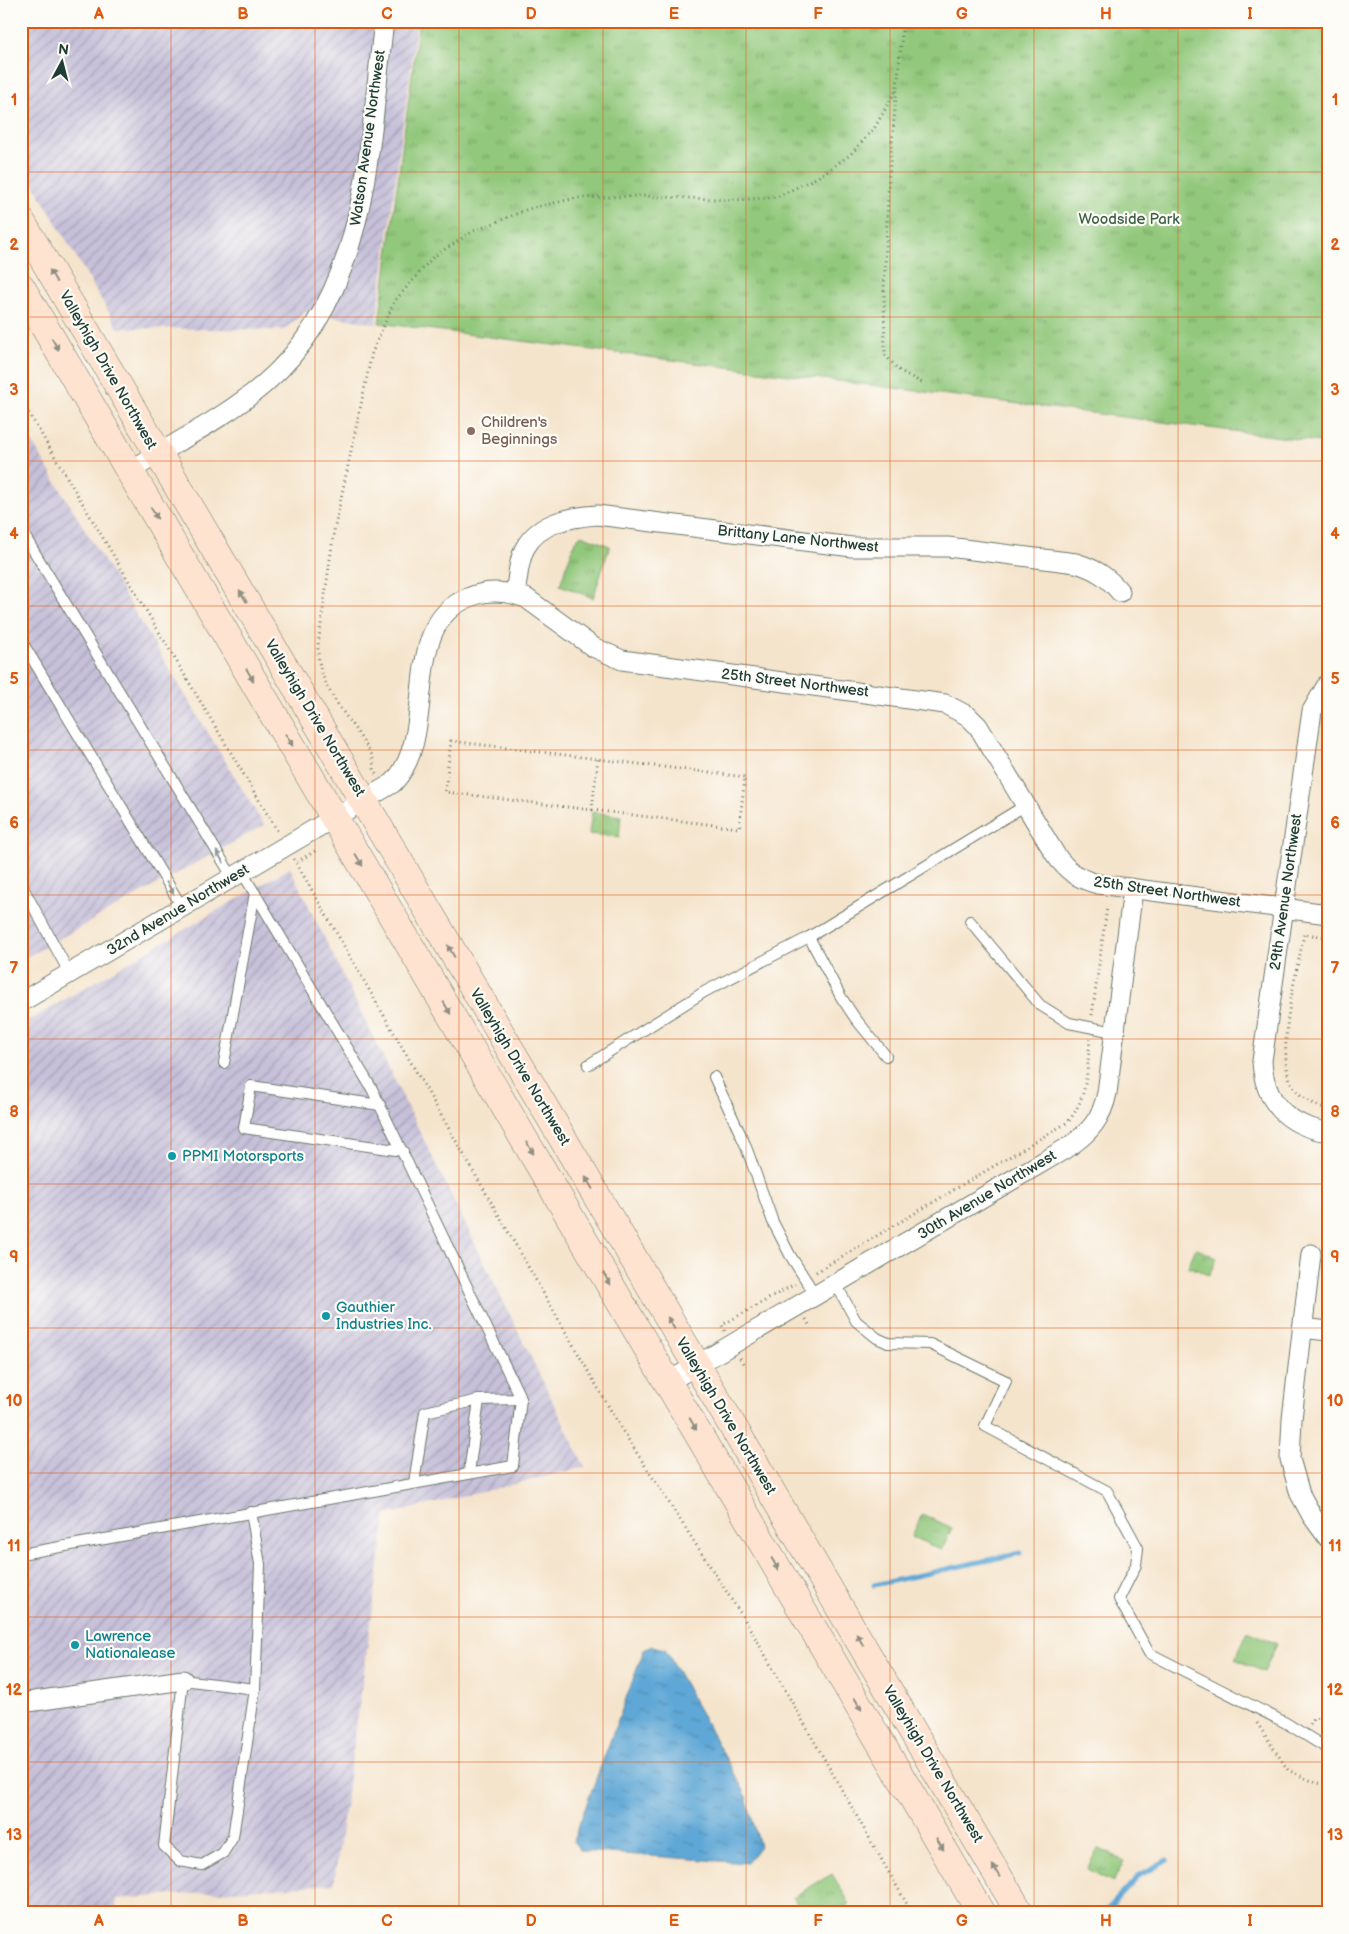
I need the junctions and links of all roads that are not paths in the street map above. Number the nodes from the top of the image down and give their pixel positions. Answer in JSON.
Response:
{"nodes":[{"id":1,"x":384,"y":21,"type":"edge"},
{"id":2,"x":21,"y":221,"type":"edge"},
{"id":3,"x":21,"y":287,"type":"edge"},
{"id":4,"x":158,"y":454,"type":"junction"},
{"id":5,"x":130,"y":471,"type":"junction"},
{"id":6,"x":21,"y":530,"type":"edge"},
{"id":7,"x":1120,"y":592,"type":"dead end"},
{"id":8,"x":515,"y":594,"type":"junction"},
{"id":9,"x":21,"y":640,"type":"edge"},
{"id":10,"x":1328,"y":683,"type":"edge"},
{"id":11,"x":364,"y":801,"type":"junction"},
{"id":12,"x":1026,"y":805,"type":"junction"},
{"id":13,"x":335,"y":818,"type":"junction"},
{"id":14,"x":237,"y":875,"type":"junction"},
{"id":15,"x":21,"y":884,"type":"edge"},
{"id":16,"x":1133,"y":889,"type":"junction"},
{"id":17,"x":255,"y":893,"type":"junction"},
{"id":18,"x":182,"y":908,"type":"junction"},
{"id":19,"x":1284,"y":908,"type":"junction"},
{"id":20,"x":1328,"y":914,"type":"edge"},
{"id":21,"x":970,"y":921,"type":"dead end"},
{"id":22,"x":809,"y":937,"type":"junction"},
{"id":23,"x":70,"y":974,"type":"junction"},
{"id":24,"x":21,"y":1002,"type":"edge"},
{"id":25,"x":1114,"y":1032,"type":"junction"},
{"id":26,"x":886,"y":1056,"type":"dead end"},
{"id":27,"x":224,"y":1063,"type":"dead end"},
{"id":28,"x":588,"y":1065,"type":"dead end"},
{"id":29,"x":714,"y":1077,"type":"dead end"},
{"id":30,"x":380,"y":1105,"type":"junction"},
{"id":31,"x":1328,"y":1132,"type":"edge"},
{"id":32,"x":403,"y":1151,"type":"junction"},
{"id":33,"x":1311,"y":1254,"type":"dead end"},
{"id":34,"x":836,"y":1284,"type":"junction"},
{"id":35,"x":816,"y":1296,"type":"junction"},
{"id":36,"x":1302,"y":1328,"type":"junction"},
{"id":37,"x":1328,"y":1331,"type":"edge"},
{"id":38,"x":696,"y":1365,"type":"junction"},
{"id":39,"x":668,"y":1382,"type":"junction"},
{"id":40,"x":521,"y":1398,"type":"junction"},
{"id":41,"x":479,"y":1400,"type":"junction"},
{"id":42,"x":470,"y":1473,"type":"junction"},
{"id":43,"x":414,"y":1483,"type":"junction"},
{"id":44,"x":251,"y":1512,"type":"junction"},
{"id":45,"x":1328,"y":1538,"type":"edge"},
{"id":46,"x":21,"y":1554,"type":"edge"},
{"id":47,"x":182,"y":1680,"type":"junction"},
{"id":48,"x":256,"y":1689,"type":"junction"},
{"id":49,"x":21,"y":1703,"type":"edge"},
{"id":50,"x":1328,"y":1749,"type":"edge"},
{"id":51,"x":981,"y":1913,"type":"edge"},
{"id":52,"x":1020,"y":1913,"type":"edge"}],
"edges":[{"from":1,"to":4,"type":"street","name":"Watson Avenue Northwest"},
{"from":4,"to":2,"type":"main road","name":"Valleyhigh Drive Northwest","one_way":true},
{"from":3,"to":5,"type":"main road","one_way":true},
{"from":4,"to":5,"type":"street","name":"Watson Avenue Northwest"},
{"from":11,"to":4,"type":"main road","name":"Valleyhigh Drive Northwest","one_way":true},
{"from":5,"to":13,"type":"main road","one_way":true},
{"from":14,"to":6,"type":"lane","one_way":true},
{"from":7,"to":8,"type":"street","name":"Brittany Lane Northwest"},
{"from":8,"to":11,"type":"street","name":"25th Street Northwest"},
{"from":8,"to":12,"type":"street","name":"25th Street Northwest"},
{"from":9,"to":18,"type":"lane","one_way":true},
{"from":10,"to":19,"type":"street","name":"29th Avenue Northwest"},
{"from":11,"to":13,"type":"street","name":"25th Street Northwest"},
{"from":38,"to":11,"type":"main road","name":"Valleyhigh Drive Northwest","one_way":true},
{"from":12,"to":16,"type":"street","name":"25th Street Northwest"},
{"from":12,"to":22,"type":"lane"},
{"from":13,"to":14,"type":"street","name":"32nd Avenue Northwest"},
{"from":13,"to":39,"type":"main road","one_way":true},
{"from":14,"to":17,"type":"lane"},
{"from":14,"to":18,"type":"street","name":"32nd Avenue Northwest"},
{"from":15,"to":23,"type":"lane"},
{"from":16,"to":19,"type":"street","name":"25th Street Northwest"},
{"from":16,"to":25,"type":"street","name":"30th Avenue Northwest"},
{"from":17,"to":27,"type":"lane"},
{"from":17,"to":30,"type":"lane"},
{"from":18,"to":23,"type":"street","name":"32nd Avenue Northwest"},
{"from":19,"to":20,"type":"street","name":"25th Street Northwest"},
{"from":19,"to":31,"type":"street","name":"29th Avenue Northwest"},
{"from":21,"to":25,"type":"lane"},
{"from":22,"to":26,"type":"lane"},
{"from":22,"to":28,"type":"lane"},
{"from":23,"to":24,"type":"street","name":"32nd Avenue Northwest"},
{"from":25,"to":34,"type":"street","name":"30th Avenue Northwest"},
{"from":29,"to":35,"type":"lane"},
{"from":30,"to":32,"type":"lane"},
{"from":30,"to":32,"type":"lane"},
{"from":32,"to":40,"type":"lane"},
{"from":33,"to":36,"type":"street"},
{"from":34,"to":35,"type":"street","name":"30th Avenue Northwest"},
{"from":34,"to":50,"type":"lane"},
{"from":35,"to":38,"type":"street","name":"30th Avenue Northwest"},
{"from":36,"to":37,"type":"street"},
{"from":36,"to":45,"type":"street"},
{"from":38,"to":39,"type":"street","name":"30th Avenue Northwest"},
{"from":52,"to":38,"type":"main road","name":"Valleyhigh Drive Northwest","one_way":true},
{"from":39,"to":51,"type":"main road","one_way":true},
{"from":40,"to":41,"type":"lane"},
{"from":40,"to":42,"type":"lane"},
{"from":41,"to":42,"type":"lane"},
{"from":41,"to":43,"type":"lane"},
{"from":42,"to":43,"type":"lane"},
{"from":43,"to":44,"type":"lane"},
{"from":44,"to":46,"type":"lane"},
{"from":44,"to":48,"type":"lane"},
{"from":47,"to":48,"type":"lane"},
{"from":47,"to":48,"type":"lane"},
{"from":47,"to":49,"type":"street"}]}
